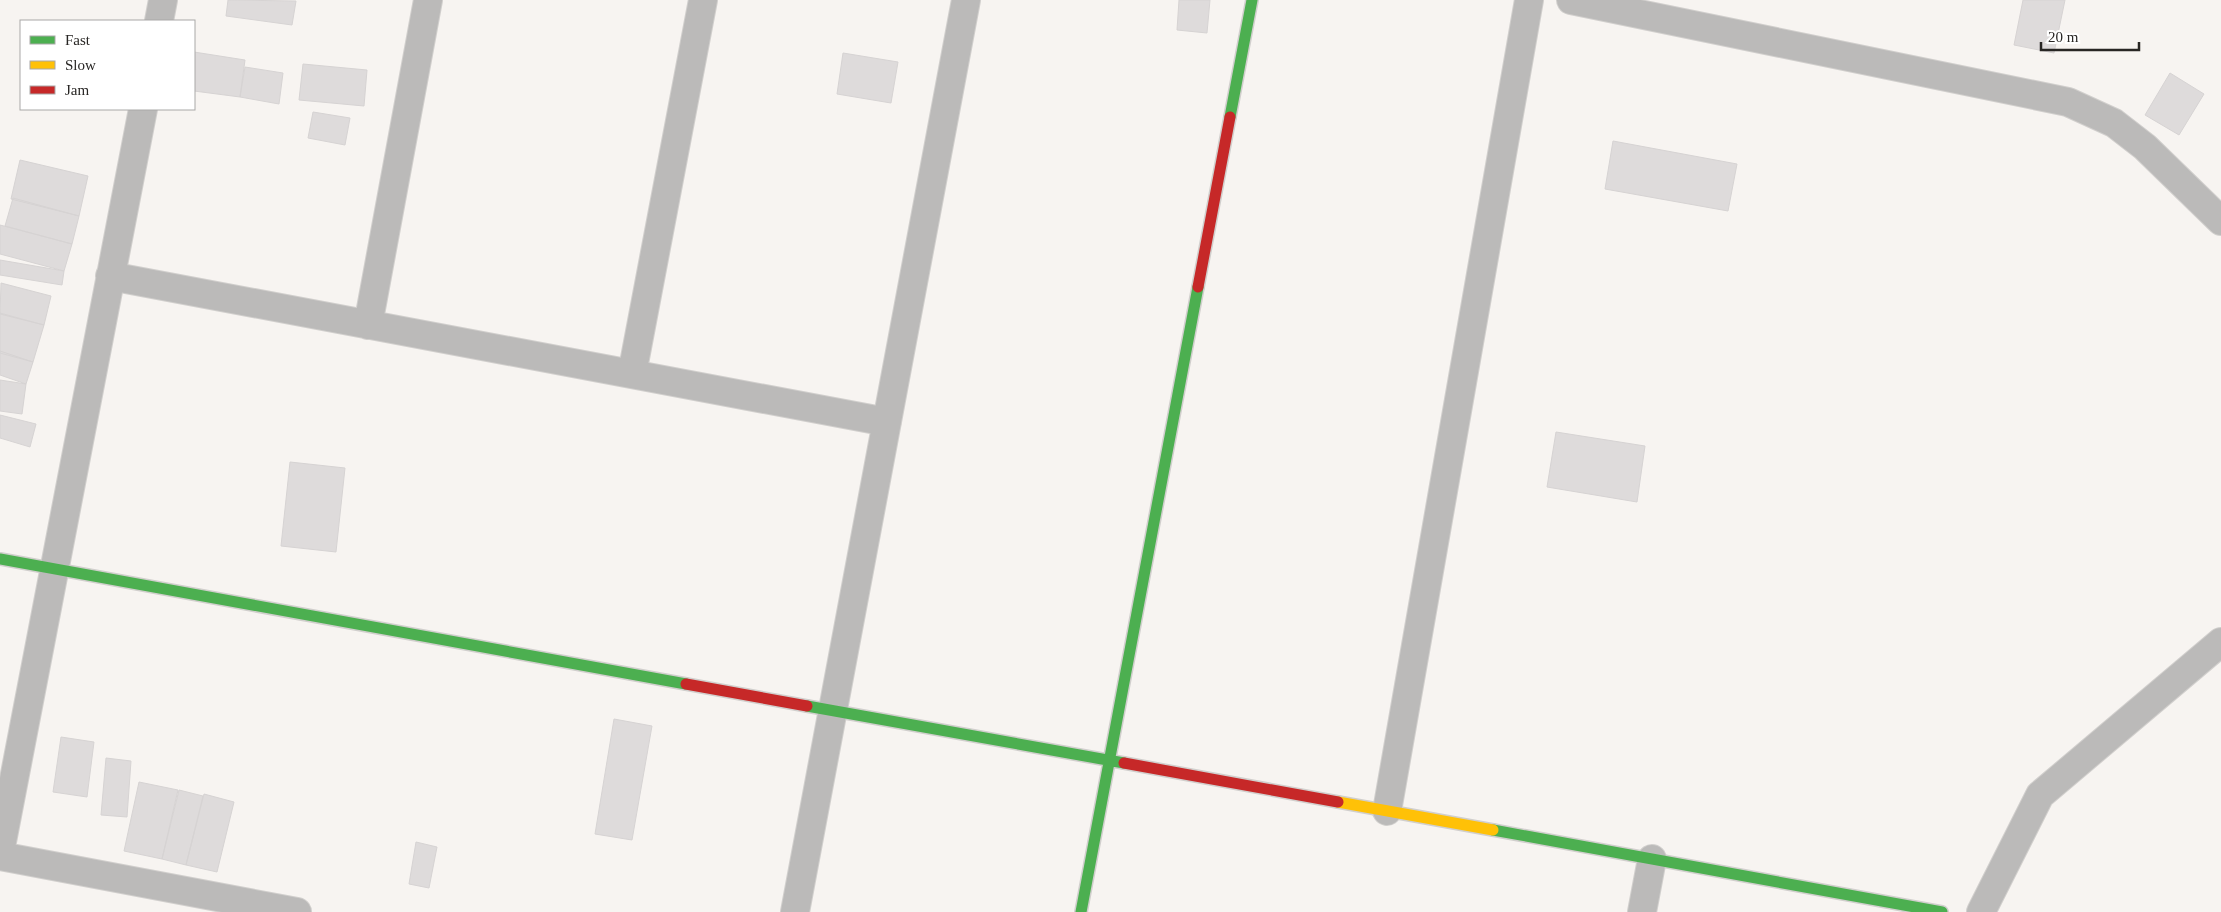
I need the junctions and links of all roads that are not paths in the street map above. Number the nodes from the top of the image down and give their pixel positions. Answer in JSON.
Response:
{"nodes":[{"id":1,"x":163,"y":0,"type":"edge"},
{"id":2,"x":428,"y":0,"type":"edge"},
{"id":3,"x":703,"y":0,"type":"edge"},
{"id":4,"x":966,"y":0,"type":"edge"},
{"id":5,"x":1252,"y":0,"type":"edge"},
{"id":6,"x":1530,"y":0,"type":"edge"},
{"id":7,"x":1571,"y":0,"type":"edge"},
{"id":8,"x":159,"y":20,"type":"edge"},
{"id":9,"x":142,"y":110,"type":"edge"},
{"id":10,"x":2221,"y":221,"type":"edge"},
{"id":11,"x":110,"y":276,"type":"junction"},
{"id":12,"x":368,"y":325,"type":"junction"},
{"id":13,"x":632,"y":374,"type":"junction"},
{"id":14,"x":887,"y":422,"type":"junction"},
{"id":15,"x":0,"y":559,"type":"edge"},
{"id":16,"x":54,"y":568,"type":"junction"},
{"id":17,"x":2221,"y":642,"type":"edge"},
{"id":18,"x":833,"y":710,"type":"junction"},
{"id":19,"x":1109,"y":760,"type":"junction"},
{"id":20,"x":1387,"y":811,"type":"junction"},
{"id":21,"x":0,"y":852,"type":"edge"},
{"id":22,"x":0,"y":856,"type":"edge"},
{"id":23,"x":1652,"y":859,"type":"junction"},
{"id":24,"x":297,"y":912,"type":"edge"},
{"id":25,"x":795,"y":912,"type":"edge"},
{"id":26,"x":1081,"y":912,"type":"edge"},
{"id":27,"x":1642,"y":912,"type":"edge"},
{"id":28,"x":1942,"y":912,"type":"edge"},
{"id":29,"x":1981,"y":912,"type":"edge"}],
"edges":[{"from":1,"to":8,"type":"street"},
{"from":2,"to":12,"type":"street"},
{"from":3,"to":13,"type":"street"},
{"from":4,"to":14,"type":"street"},
{"from":5,"to":19,"type":"street"},
{"from":6,"to":20,"type":"street"},
{"from":7,"to":10,"type":"street"},
{"from":9,"to":11,"type":"street"},
{"from":11,"to":12,"type":"street"},
{"from":11,"to":16,"type":"street"},
{"from":12,"to":13,"type":"street"},
{"from":13,"to":14,"type":"street"},
{"from":14,"to":18,"type":"street"},
{"from":15,"to":16,"type":"street"},
{"from":16,"to":18,"type":"street"},
{"from":16,"to":21,"type":"street"},
{"from":17,"to":29,"type":"street"},
{"from":18,"to":19,"type":"street"},
{"from":18,"to":25,"type":"street"},
{"from":19,"to":20,"type":"street"},
{"from":19,"to":26,"type":"street"},
{"from":20,"to":23,"type":"street"},
{"from":22,"to":24,"type":"street"},
{"from":23,"to":27,"type":"street"},
{"from":23,"to":28,"type":"street"}]}
